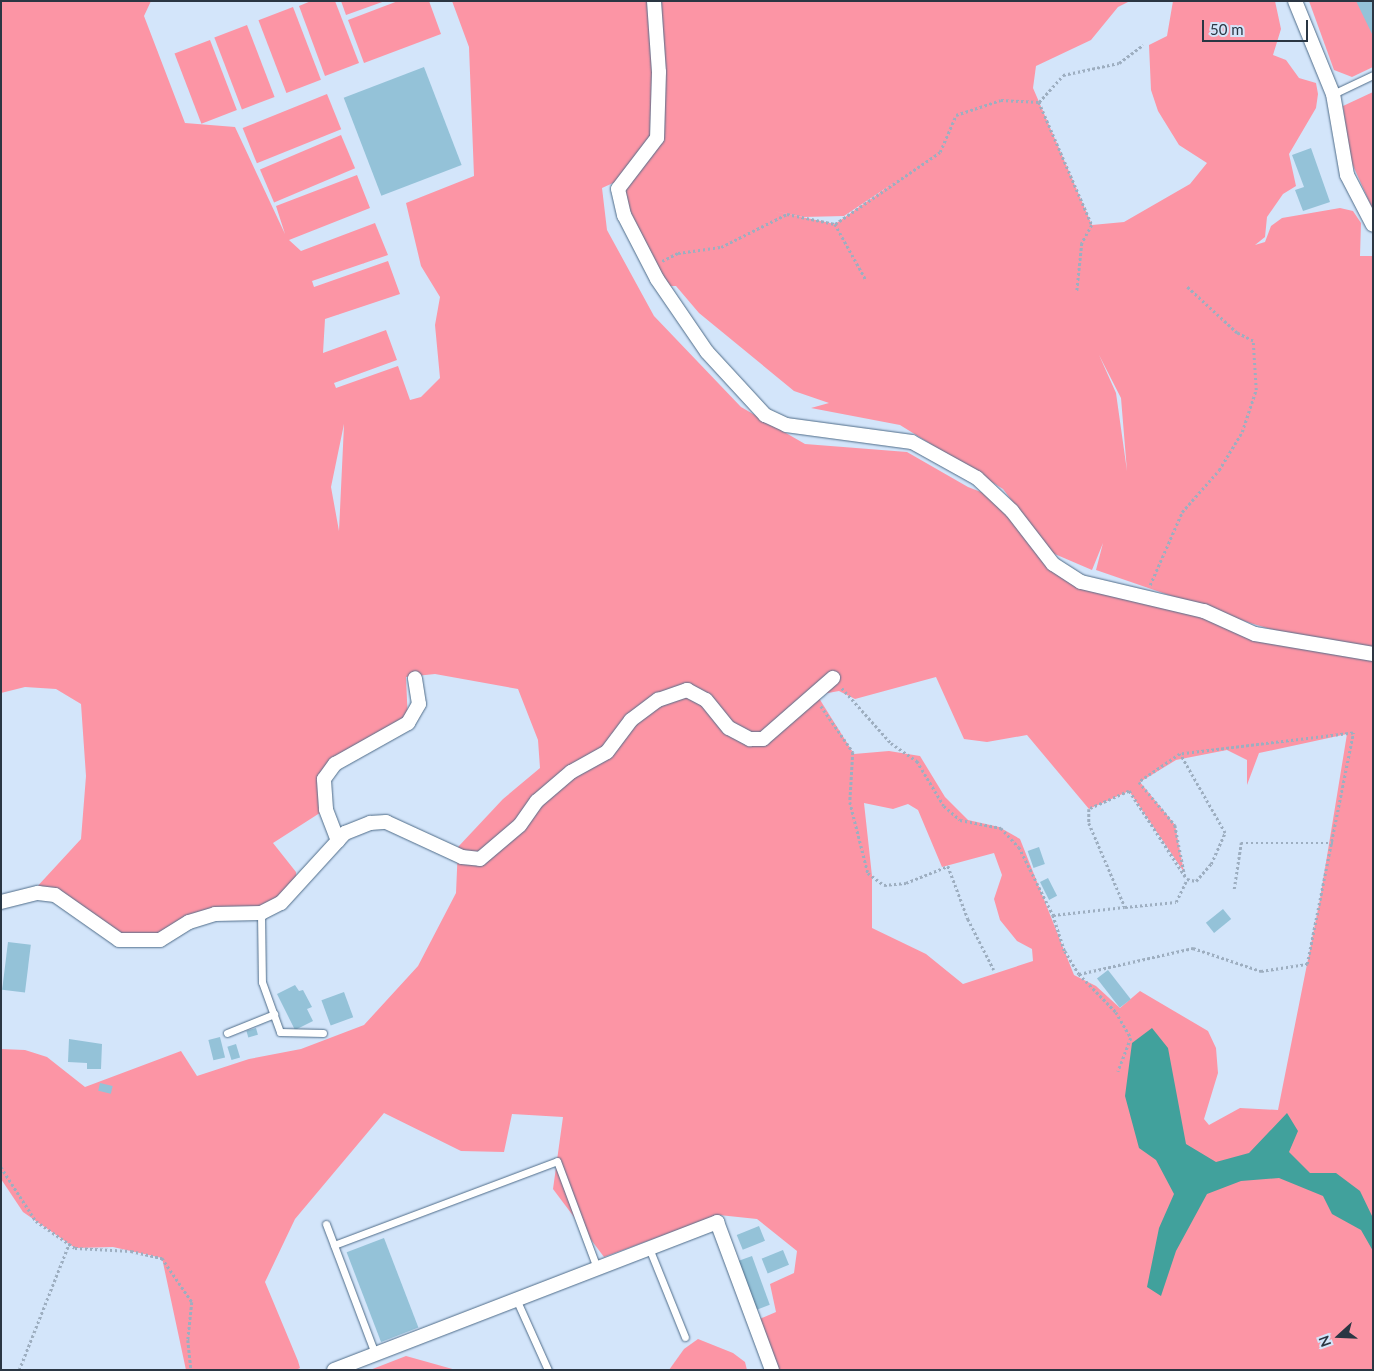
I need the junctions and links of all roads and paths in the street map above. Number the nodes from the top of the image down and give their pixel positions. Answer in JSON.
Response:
{"nodes":[{"id":1,"x":654,"y":1,"type":"edge"},
{"id":2,"x":1295,"y":1,"type":"edge"},
{"id":3,"x":1144,"y":45,"type":"dead end"},
{"id":4,"x":1373,"y":75,"type":"edge"},
{"id":5,"x":1333,"y":94,"type":"junction"},
{"id":6,"x":1039,"y":102,"type":"junction"},
{"id":7,"x":835,"y":224,"type":"junction"},
{"id":8,"x":1373,"y":225,"type":"edge"},
{"id":9,"x":650,"y":268,"type":"junction"},
{"id":10,"x":866,"y":280,"type":"dead end"},
{"id":11,"x":1186,"y":286,"type":"dead end"},
{"id":12,"x":1077,"y":290,"type":"dead end"},
{"id":13,"x":1145,"y":595,"type":"junction"},
{"id":14,"x":1373,"y":654,"type":"edge"},
{"id":15,"x":415,"y":678,"type":"dead end"},
{"id":16,"x":832,"y":678,"type":"joint"},
{"id":17,"x":815,"y":693,"type":"junction"},
{"id":18,"x":1180,"y":754,"type":"junction"},
{"id":19,"x":338,"y":840,"type":"junction"},
{"id":20,"x":1333,"y":843,"type":"junction"},
{"id":21,"x":1234,"y":889,"type":"dead end"},
{"id":22,"x":1,"y":902,"type":"edge"},
{"id":23,"x":1125,"y":907,"type":"junction"},
{"id":24,"x":262,"y":913,"type":"junction"},
{"id":25,"x":1053,"y":916,"type":"junction"},
{"id":26,"x":994,"y":970,"type":"dead end"},
{"id":27,"x":1079,"y":974,"type":"junction"},
{"id":28,"x":274,"y":1014,"type":"junction"},
{"id":29,"x":227,"y":1033,"type":"dead end"},
{"id":30,"x":323,"y":1033,"type":"dead end"},
{"id":31,"x":1118,"y":1072,"type":"dead end"},
{"id":32,"x":1,"y":1167,"type":"edge"},
{"id":33,"x":326,"y":1224,"type":"dead end"},
{"id":34,"x":69,"y":1244,"type":"junction"},
{"id":35,"x":334,"y":1245,"type":"junction"},
{"id":36,"x":649,"y":1248,"type":"junction"},
{"id":37,"x":597,"y":1268,"type":"junction"},
{"id":38,"x":518,"y":1301,"type":"junction"},
{"id":39,"x":685,"y":1337,"type":"dead end"},
{"id":40,"x":375,"y":1354,"type":"junction"},
{"id":41,"x":19,"y":1370,"type":"edge"},
{"id":42,"x":191,"y":1370,"type":"edge"},
{"id":43,"x":334,"y":1370,"type":"edge"},
{"id":44,"x":548,"y":1370,"type":"edge"},
{"id":45,"x":772,"y":1370,"type":"edge"}],
"edges":[{"from":1,"to":9,"type":"street"},
{"from":2,"to":5,"type":"street"},
{"from":3,"to":6,"type":"path"},
{"from":4,"to":5,"type":"lane"},
{"from":5,"to":8,"type":"street"},
{"from":6,"to":7,"type":"path"},
{"from":6,"to":12,"type":"path"},
{"from":7,"to":9,"type":"path"},
{"from":7,"to":10,"type":"path"},
{"from":9,"to":13,"type":"street"},
{"from":11,"to":13,"type":"path"},
{"from":13,"to":14,"type":"street"},
{"from":15,"to":19,"type":"street"},
{"from":16,"to":17,"type":"street"},
{"from":16,"to":25,"type":"path"},
{"from":17,"to":19,"type":"street"},
{"from":17,"to":26,"type":"path"},
{"from":18,"to":20,"type":"path"},
{"from":18,"to":23,"type":"path"},
{"from":18,"to":23,"type":"path"},
{"from":19,"to":24,"type":"street"},
{"from":20,"to":21,"type":"path"},
{"from":20,"to":27,"type":"path"},
{"from":22,"to":24,"type":"street"},
{"from":23,"to":25,"type":"path"},
{"from":24,"to":28,"type":"lane"},
{"from":25,"to":27,"type":"path"},
{"from":27,"to":31,"type":"path"},
{"from":28,"to":29,"type":"lane"},
{"from":28,"to":30,"type":"lane"},
{"from":32,"to":34,"type":"path"},
{"from":33,"to":35,"type":"lane"},
{"from":34,"to":41,"type":"path"},
{"from":34,"to":42,"type":"path"},
{"from":35,"to":37,"type":"lane"},
{"from":35,"to":40,"type":"lane"},
{"from":36,"to":37,"type":"street"},
{"from":36,"to":39,"type":"lane"},
{"from":36,"to":45,"type":"street"},
{"from":37,"to":38,"type":"street"},
{"from":38,"to":40,"type":"street"},
{"from":38,"to":44,"type":"lane"},
{"from":40,"to":43,"type":"street"}]}
